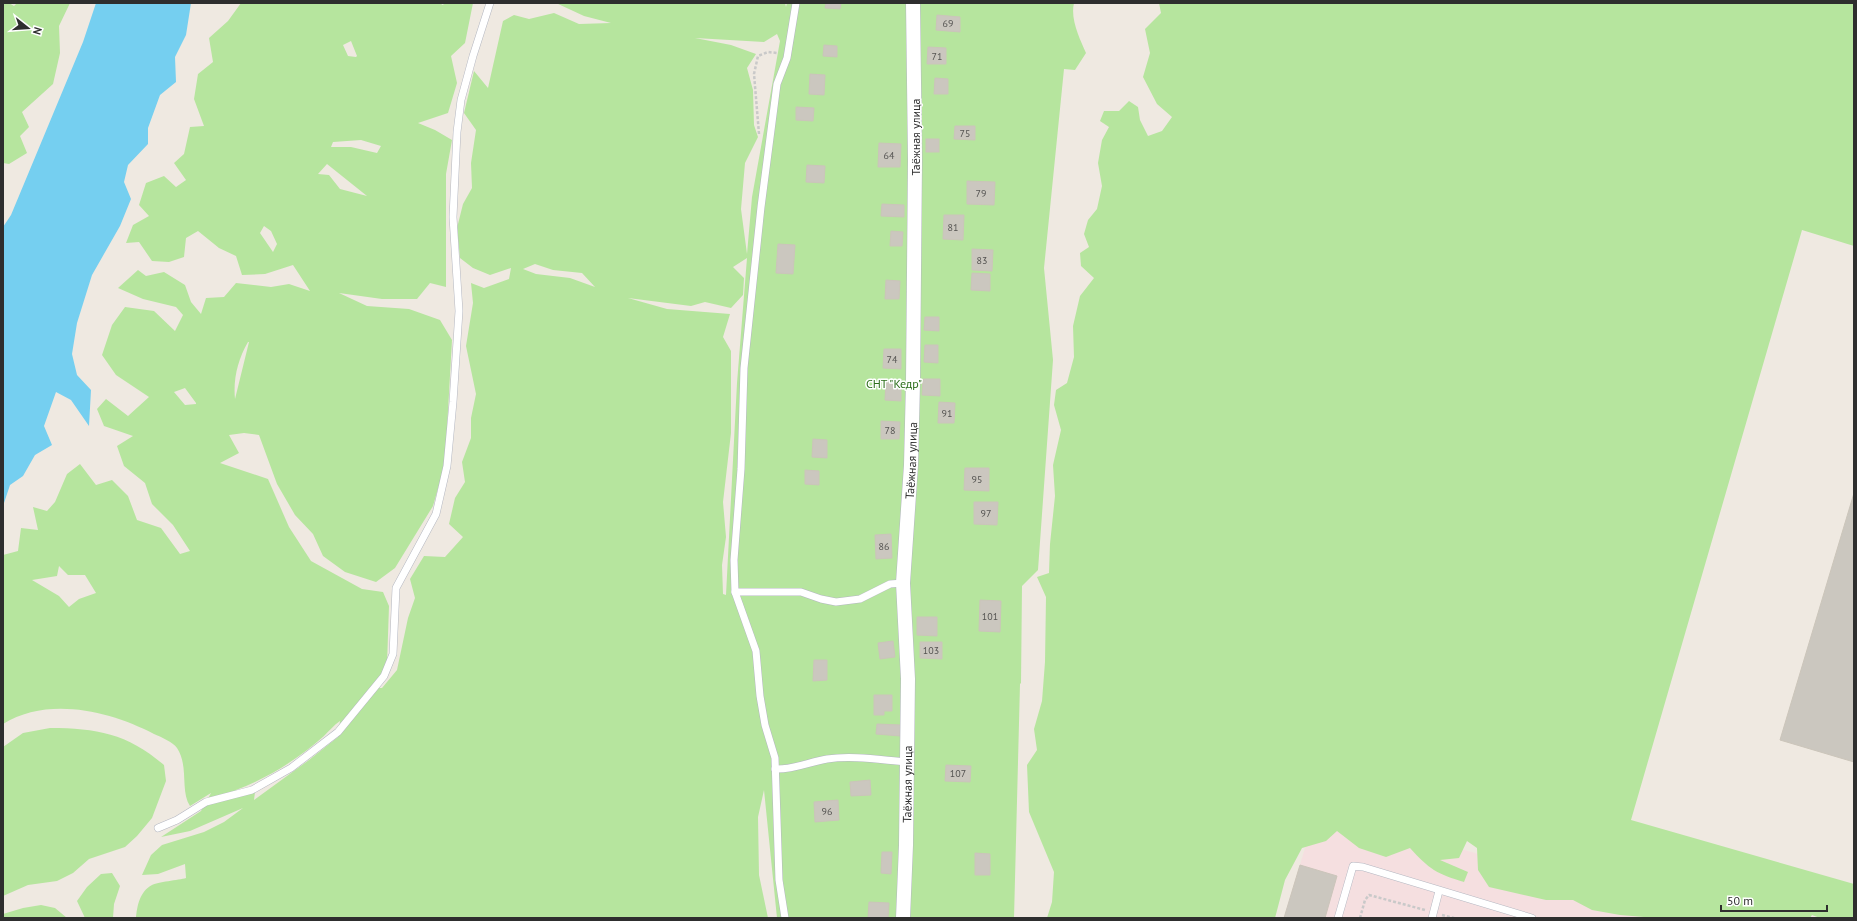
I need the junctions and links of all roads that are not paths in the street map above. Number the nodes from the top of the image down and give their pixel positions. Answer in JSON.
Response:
{"nodes":[{"id":1,"x":490,"y":3,"type":"edge"},
{"id":2,"x":796,"y":3,"type":"edge"},
{"id":3,"x":913,"y":3,"type":"edge"},
{"id":4,"x":903,"y":583,"type":"junction"},
{"id":5,"x":735,"y":592,"type":"junction"},
{"id":6,"x":907,"y":762,"type":"junction"},
{"id":7,"x":775,"y":769,"type":"junction"},
{"id":8,"x":158,"y":828,"type":"dead end"},
{"id":9,"x":1439,"y":891,"type":"junction"},
{"id":10,"x":1433,"y":915,"type":"edge"},
{"id":11,"x":1515,"y":916,"type":"edge"},
{"id":12,"x":785,"y":918,"type":"edge"},
{"id":13,"x":903,"y":918,"type":"edge"},
{"id":14,"x":1338,"y":918,"type":"edge"},
{"id":15,"x":1532,"y":918,"type":"edge"}],
"edges":[{"from":1,"to":8,"type":"lane"},
{"from":2,"to":5,"type":"lane"},
{"from":3,"to":4,"type":"street","name":"Таёжная улица"},
{"from":4,"to":5,"type":"lane"},
{"from":4,"to":6,"type":"street","name":"Таёжная улица"},
{"from":5,"to":7,"type":"lane"},
{"from":6,"to":7,"type":"lane"},
{"from":6,"to":13,"type":"street","name":"Таёжная улица"},
{"from":7,"to":12,"type":"lane"},
{"from":9,"to":10,"type":"lane"},
{"from":9,"to":11,"type":"lane"},
{"from":9,"to":14,"type":"lane"},
{"from":11,"to":15,"type":"lane"}]}
